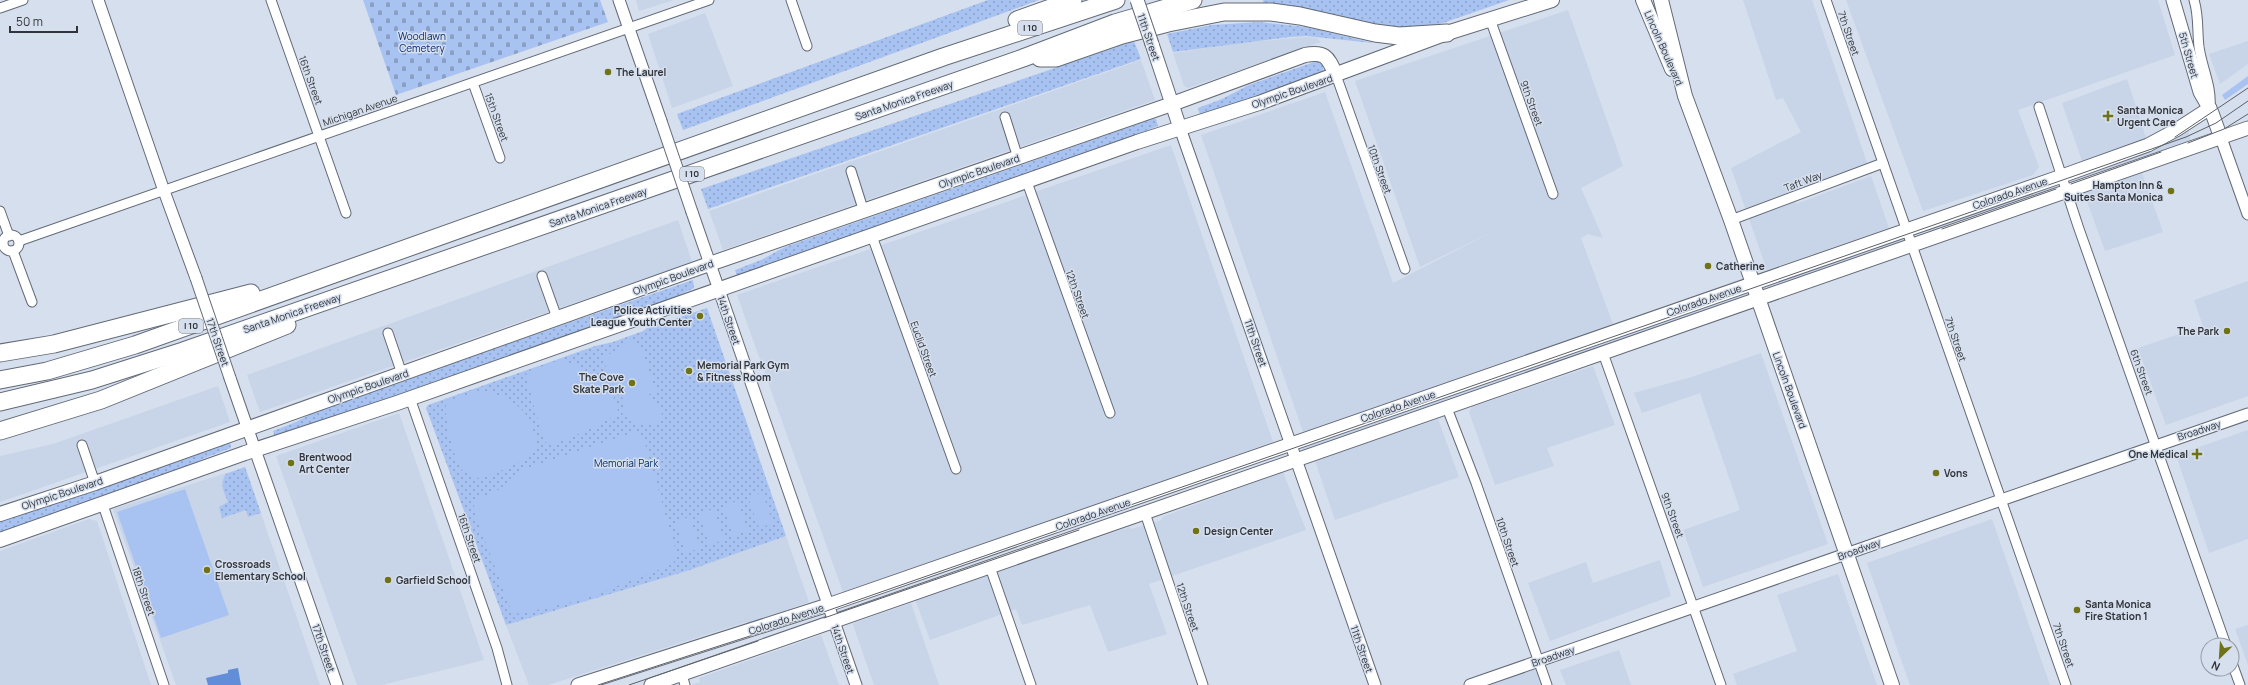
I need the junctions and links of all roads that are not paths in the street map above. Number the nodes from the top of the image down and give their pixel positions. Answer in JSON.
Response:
{"nodes":[{"id":1,"x":23,"y":0,"type":"edge"},
{"id":2,"x":98,"y":0,"type":"edge"},
{"id":3,"x":271,"y":0,"type":"edge"},
{"id":4,"x":619,"y":0,"type":"edge"},
{"id":5,"x":709,"y":0,"type":"edge"},
{"id":6,"x":791,"y":0,"type":"edge"},
{"id":7,"x":1073,"y":0,"type":"edge"},
{"id":8,"x":1116,"y":0,"type":"edge"},
{"id":9,"x":1137,"y":0,"type":"edge"},
{"id":10,"x":1193,"y":0,"type":"edge"},
{"id":11,"x":1552,"y":0,"type":"edge"},
{"id":12,"x":1643,"y":0,"type":"edge"},
{"id":13,"x":1661,"y":0,"type":"edge"},
{"id":14,"x":1826,"y":0,"type":"edge"},
{"id":15,"x":2173,"y":0,"type":"edge"},
{"id":16,"x":2194,"y":0,"type":"edge"},
{"id":17,"x":0,"y":8,"type":"edge"},
{"id":18,"x":1490,"y":19,"type":"junction"},
{"id":19,"x":629,"y":28,"type":"junction"},
{"id":20,"x":1447,"y":34,"type":"junction"},
{"id":21,"x":807,"y":46,"type":"dead end"},
{"id":22,"x":943,"y":56,"type":"junction"},
{"id":23,"x":1023,"y":58,"type":"junction"},
{"id":24,"x":1336,"y":75,"type":"junction"},
{"id":25,"x":473,"y":83,"type":"junction"},
{"id":26,"x":1685,"y":96,"type":"junction"},
{"id":27,"x":1172,"y":104,"type":"junction"},
{"id":28,"x":2039,"y":107,"type":"dead end"},
{"id":29,"x":2210,"y":108,"type":"junction"},
{"id":30,"x":1005,"y":118,"type":"dead end"},
{"id":31,"x":1180,"y":128,"type":"junction"},
{"id":32,"x":2248,"y":128,"type":"edge"},
{"id":33,"x":320,"y":136,"type":"junction"},
{"id":34,"x":2221,"y":138,"type":"junction"},
{"id":35,"x":500,"y":158,"type":"dead end"},
{"id":36,"x":1018,"y":158,"type":"junction"},
{"id":37,"x":1882,"y":163,"type":"junction"},
{"id":38,"x":851,"y":171,"type":"dead end"},
{"id":39,"x":2062,"y":176,"type":"junction"},
{"id":40,"x":1026,"y":182,"type":"junction"},
{"id":41,"x":164,"y":190,"type":"junction"},
{"id":42,"x":2067,"y":192,"type":"junction"},
{"id":43,"x":1553,"y":194,"type":"dead end"},
{"id":44,"x":0,"y":211,"type":"edge"},
{"id":45,"x":864,"y":212,"type":"junction"},
{"id":46,"x":346,"y":213,"type":"dead end"},
{"id":47,"x":2248,"y":214,"type":"edge"},
{"id":48,"x":1731,"y":220,"type":"junction"},
{"id":49,"x":1906,"y":230,"type":"junction"},
{"id":50,"x":9,"y":236,"type":"junction"},
{"id":51,"x":872,"y":236,"type":"junction"},
{"id":52,"x":19,"y":241,"type":"junction"},
{"id":53,"x":2,"y":246,"type":"edge"},
{"id":54,"x":1912,"y":246,"type":"junction"},
{"id":55,"x":13,"y":251,"type":"junction"},
{"id":56,"x":378,"y":258,"type":"junction"},
{"id":57,"x":710,"y":264,"type":"junction"},
{"id":58,"x":1405,"y":269,"type":"dead end"},
{"id":59,"x":542,"y":276,"type":"dead end"},
{"id":60,"x":1752,"y":284,"type":"junction"},
{"id":61,"x":718,"y":288,"type":"junction"},
{"id":62,"x":361,"y":290,"type":"junction"},
{"id":63,"x":1758,"y":300,"type":"junction"},
{"id":64,"x":32,"y":302,"type":"dead end"},
{"id":65,"x":556,"y":318,"type":"junction"},
{"id":66,"x":388,"y":333,"type":"dead end"},
{"id":67,"x":0,"y":353,"type":"edge"},
{"id":68,"x":1604,"y":353,"type":"junction"},
{"id":69,"x":402,"y":374,"type":"junction"},
{"id":70,"x":0,"y":380,"type":"edge"},
{"id":71,"x":410,"y":398,"type":"junction"},
{"id":72,"x":0,"y":402,"type":"edge"},
{"id":73,"x":1447,"y":408,"type":"junction"},
{"id":74,"x":1110,"y":413,"type":"dead end"},
{"id":75,"x":2248,"y":414,"type":"edge"},
{"id":76,"x":247,"y":428,"type":"junction"},
{"id":77,"x":0,"y":431,"type":"edge"},
{"id":78,"x":1290,"y":444,"type":"junction"},
{"id":79,"x":82,"y":445,"type":"dead end"},
{"id":80,"x":2157,"y":445,"type":"junction"},
{"id":81,"x":255,"y":450,"type":"junction"},
{"id":82,"x":1296,"y":461,"type":"junction"},
{"id":83,"x":956,"y":469,"type":"dead end"},
{"id":84,"x":95,"y":483,"type":"junction"},
{"id":85,"x":2001,"y":499,"type":"junction"},
{"id":86,"x":103,"y":505,"type":"junction"},
{"id":87,"x":1145,"y":513,"type":"junction"},
{"id":88,"x":0,"y":514,"type":"edge"},
{"id":89,"x":0,"y":540,"type":"edge"},
{"id":90,"x":1847,"y":553,"type":"junction"},
{"id":91,"x":990,"y":567,"type":"junction"},
{"id":92,"x":828,"y":605,"type":"junction"},
{"id":93,"x":1694,"y":606,"type":"junction"},
{"id":94,"x":834,"y":621,"type":"junction"},
{"id":95,"x":2223,"y":637,"type":"edge"},
{"id":96,"x":1538,"y":661,"type":"junction"},
{"id":97,"x":683,"y":680,"type":"edge"},
{"id":98,"x":164,"y":685,"type":"edge"},
{"id":99,"x":337,"y":685,"type":"edge"},
{"id":100,"x":507,"y":685,"type":"edge"},
{"id":101,"x":578,"y":685,"type":"edge"},
{"id":102,"x":651,"y":685,"type":"edge"},
{"id":103,"x":856,"y":685,"type":"edge"},
{"id":104,"x":1031,"y":685,"type":"edge"},
{"id":105,"x":1203,"y":685,"type":"edge"},
{"id":106,"x":1375,"y":685,"type":"edge"},
{"id":107,"x":1470,"y":685,"type":"edge"},
{"id":108,"x":1547,"y":685,"type":"edge"},
{"id":109,"x":1721,"y":685,"type":"edge"},
{"id":110,"x":1892,"y":685,"type":"edge"},
{"id":111,"x":2066,"y":685,"type":"edge"}],
"edges":[{"from":1,"to":17,"type":"street"},
{"from":2,"to":41,"type":"street","name":"17th Street"},
{"from":3,"to":33,"type":"street","name":"16th Street"},
{"from":4,"to":19,"type":"street","name":"14th Street"},
{"from":5,"to":19,"type":"street","name":"Michigan Avenue"},
{"from":6,"to":21,"type":"street"},
{"from":7,"to":22,"type":"highway"},
{"from":8,"to":22,"type":"highway","number":"I 10"},
{"from":9,"to":27,"type":"main road","name":"11th Street","bridge":true},
{"from":10,"to":23,"type":"highway","name":"Santa Monica Freeway","number":"I 10"},
{"from":11,"to":18,"type":"main road","name":"Olympic Boulevard"},
{"from":12,"to":26,"type":"main road","name":"Lincoln Boulevard"},
{"from":13,"to":26,"type":"main road","name":"Lincoln Boulevard"},
{"from":14,"to":37,"type":"street","name":"7th Street"},
{"from":15,"to":29,"type":"main road","name":"5th Street"},
{"from":16,"to":29,"type":"street","name":"5th Street"},
{"from":18,"to":20,"type":"main road","name":"Olympic Boulevard"},
{"from":18,"to":43,"type":"street","name":"9th Street"},
{"from":19,"to":25,"type":"street","name":"Michigan Avenue"},
{"from":19,"to":57,"type":"street","name":"14th Street","bridge":true},
{"from":20,"to":23,"type":"highway"},
{"from":20,"to":24,"type":"main road","name":"Olympic Boulevard"},
{"from":22,"to":56,"type":"highway","number":"I 10"},
{"from":23,"to":62,"type":"highway","name":"Santa Monica Freeway","number":"I 10"},
{"from":24,"to":27,"type":"main road","name":"Olympic Boulevard"},
{"from":24,"to":31,"type":"main road","name":"Olympic Boulevard"},
{"from":24,"to":58,"type":"street","name":"10th Street"},
{"from":25,"to":33,"type":"street","name":"Michigan Avenue"},
{"from":25,"to":35,"type":"street","name":"15th Street"},
{"from":26,"to":48,"type":"main road","name":"Lincoln Boulevard"},
{"from":27,"to":31,"type":"main road","name":"11th Street"},
{"from":27,"to":36,"type":"main road","name":"Olympic Boulevard"},
{"from":28,"to":39,"type":"street","name":"6th Street"},
{"from":29,"to":34,"type":"main road","name":"5th Street"},
{"from":29,"to":39,"type":"main road","name":"Colorado Avenue"},
{"from":30,"to":36,"type":"street"},
{"from":31,"to":40,"type":"main road","name":"Olympic Boulevard"},
{"from":31,"to":78,"type":"street","name":"11th Street"},
{"from":32,"to":34,"type":"main road","name":"Colorado Avenue"},
{"from":33,"to":41,"type":"street","name":"Michigan Avenue"},
{"from":33,"to":46,"type":"street","name":"16th Street"},
{"from":34,"to":42,"type":"main road","name":"Colorado Avenue"},
{"from":34,"to":47,"type":"street","name":"5th Street"},
{"from":36,"to":45,"type":"main road","name":"Olympic Boulevard"},
{"from":37,"to":48,"type":"street","name":"Taft Way"},
{"from":37,"to":49,"type":"street","name":"7th Street"},
{"from":38,"to":45,"type":"street"},
{"from":39,"to":42,"type":"street","name":"6th Street"},
{"from":39,"to":49,"type":"main road","name":"Colorado Avenue"},
{"from":40,"to":51,"type":"main road","name":"Olympic Boulevard"},
{"from":40,"to":74,"type":"street","name":"12th Street"},
{"from":41,"to":52,"type":"street","name":"Michigan Avenue"},
{"from":41,"to":76,"type":"street","name":"17th Street","bridge":true},
{"from":42,"to":54,"type":"main road","name":"Colorado Avenue"},
{"from":42,"to":80,"type":"street","name":"6th Street"},
{"from":44,"to":50,"type":"street"},
{"from":45,"to":57,"type":"main road","name":"Olympic Boulevard"},
{"from":48,"to":60,"type":"main road","name":"Lincoln Boulevard"},
{"from":49,"to":54,"type":"street","name":"7th Street"},
{"from":49,"to":60,"type":"main road","name":"Colorado Avenue"},
{"from":50,"to":52,"type":"street"},
{"from":50,"to":53,"type":"street"},
{"from":51,"to":61,"type":"main road","name":"Olympic Boulevard"},
{"from":51,"to":83,"type":"street","name":"Euclid Street"},
{"from":52,"to":55,"type":"street"},
{"from":53,"to":55,"type":"street"},
{"from":54,"to":63,"type":"main road","name":"Colorado Avenue"},
{"from":54,"to":85,"type":"street","name":"7th Street"},
{"from":55,"to":64,"type":"street"},
{"from":56,"to":67,"type":"highway"},
{"from":56,"to":70,"type":"highway","number":"I 10"},
{"from":57,"to":61,"type":"street","name":"14th Street"},
{"from":57,"to":65,"type":"main road","name":"Olympic Boulevard"},
{"from":59,"to":65,"type":"street"},
{"from":60,"to":63,"type":"main road","name":"Lincoln Boulevard"},
{"from":60,"to":78,"type":"main road","name":"Colorado Avenue"},
{"from":61,"to":71,"type":"main road","name":"Olympic Boulevard"},
{"from":61,"to":92,"type":"street","name":"14th Street"},
{"from":62,"to":72,"type":"highway","name":"Santa Monica Freeway","number":"I 10"},
{"from":62,"to":77,"type":"highway"},
{"from":63,"to":68,"type":"main road","name":"Colorado Avenue"},
{"from":63,"to":90,"type":"main road","name":"Lincoln Boulevard"},
{"from":65,"to":69,"type":"main road","name":"Olympic Boulevard"},
{"from":66,"to":69,"type":"street"},
{"from":68,"to":73,"type":"main road","name":"Colorado Avenue"},
{"from":68,"to":93,"type":"street","name":"9th Street"},
{"from":69,"to":76,"type":"main road","name":"Olympic Boulevard"},
{"from":71,"to":81,"type":"main road","name":"Olympic Boulevard"},
{"from":71,"to":100,"type":"street","name":"16th Street"},
{"from":73,"to":82,"type":"main road","name":"Colorado Avenue"},
{"from":73,"to":96,"type":"street","name":"10th Street"},
{"from":75,"to":80,"type":"street","name":"Broadway"},
{"from":76,"to":81,"type":"street","name":"17th Street"},
{"from":76,"to":84,"type":"main road","name":"Olympic Boulevard"},
{"from":78,"to":82,"type":"street","name":"11th Street"},
{"from":78,"to":92,"type":"main road","name":"Colorado Avenue"},
{"from":79,"to":84,"type":"street"},
{"from":80,"to":85,"type":"street","name":"Broadway"},
{"from":80,"to":95,"type":"street","name":"6th Street"},
{"from":81,"to":86,"type":"main road","name":"Olympic Boulevard"},
{"from":81,"to":99,"type":"street","name":"17th Street"},
{"from":82,"to":87,"type":"main road","name":"Colorado Avenue"},
{"from":82,"to":106,"type":"street","name":"11th Street"},
{"from":84,"to":88,"type":"main road","name":"Olympic Boulevard"},
{"from":85,"to":90,"type":"street","name":"Broadway"},
{"from":85,"to":111,"type":"street","name":"7th Street"},
{"from":86,"to":89,"type":"main road","name":"Olympic Boulevard"},
{"from":86,"to":98,"type":"street","name":"18th Street"},
{"from":87,"to":91,"type":"main road","name":"Colorado Avenue"},
{"from":87,"to":105,"type":"street","name":"12th Street"},
{"from":90,"to":93,"type":"street","name":"Broadway"},
{"from":90,"to":110,"type":"main road","name":"Lincoln Boulevard"},
{"from":91,"to":94,"type":"main road","name":"Colorado Avenue"},
{"from":91,"to":104,"type":"street"},
{"from":92,"to":94,"type":"street","name":"14th Street"},
{"from":92,"to":101,"type":"main road","name":"Colorado Avenue"},
{"from":93,"to":96,"type":"street","name":"Broadway"},
{"from":93,"to":109,"type":"street","name":"9th Street"},
{"from":94,"to":97,"type":"main road","name":"Colorado Avenue"},
{"from":94,"to":103,"type":"street","name":"14th Street"},
{"from":96,"to":107,"type":"street","name":"Broadway"},
{"from":96,"to":108,"type":"street","name":"10th Street"},
{"from":97,"to":102,"type":"main road","name":"Colorado Avenue"}]}
